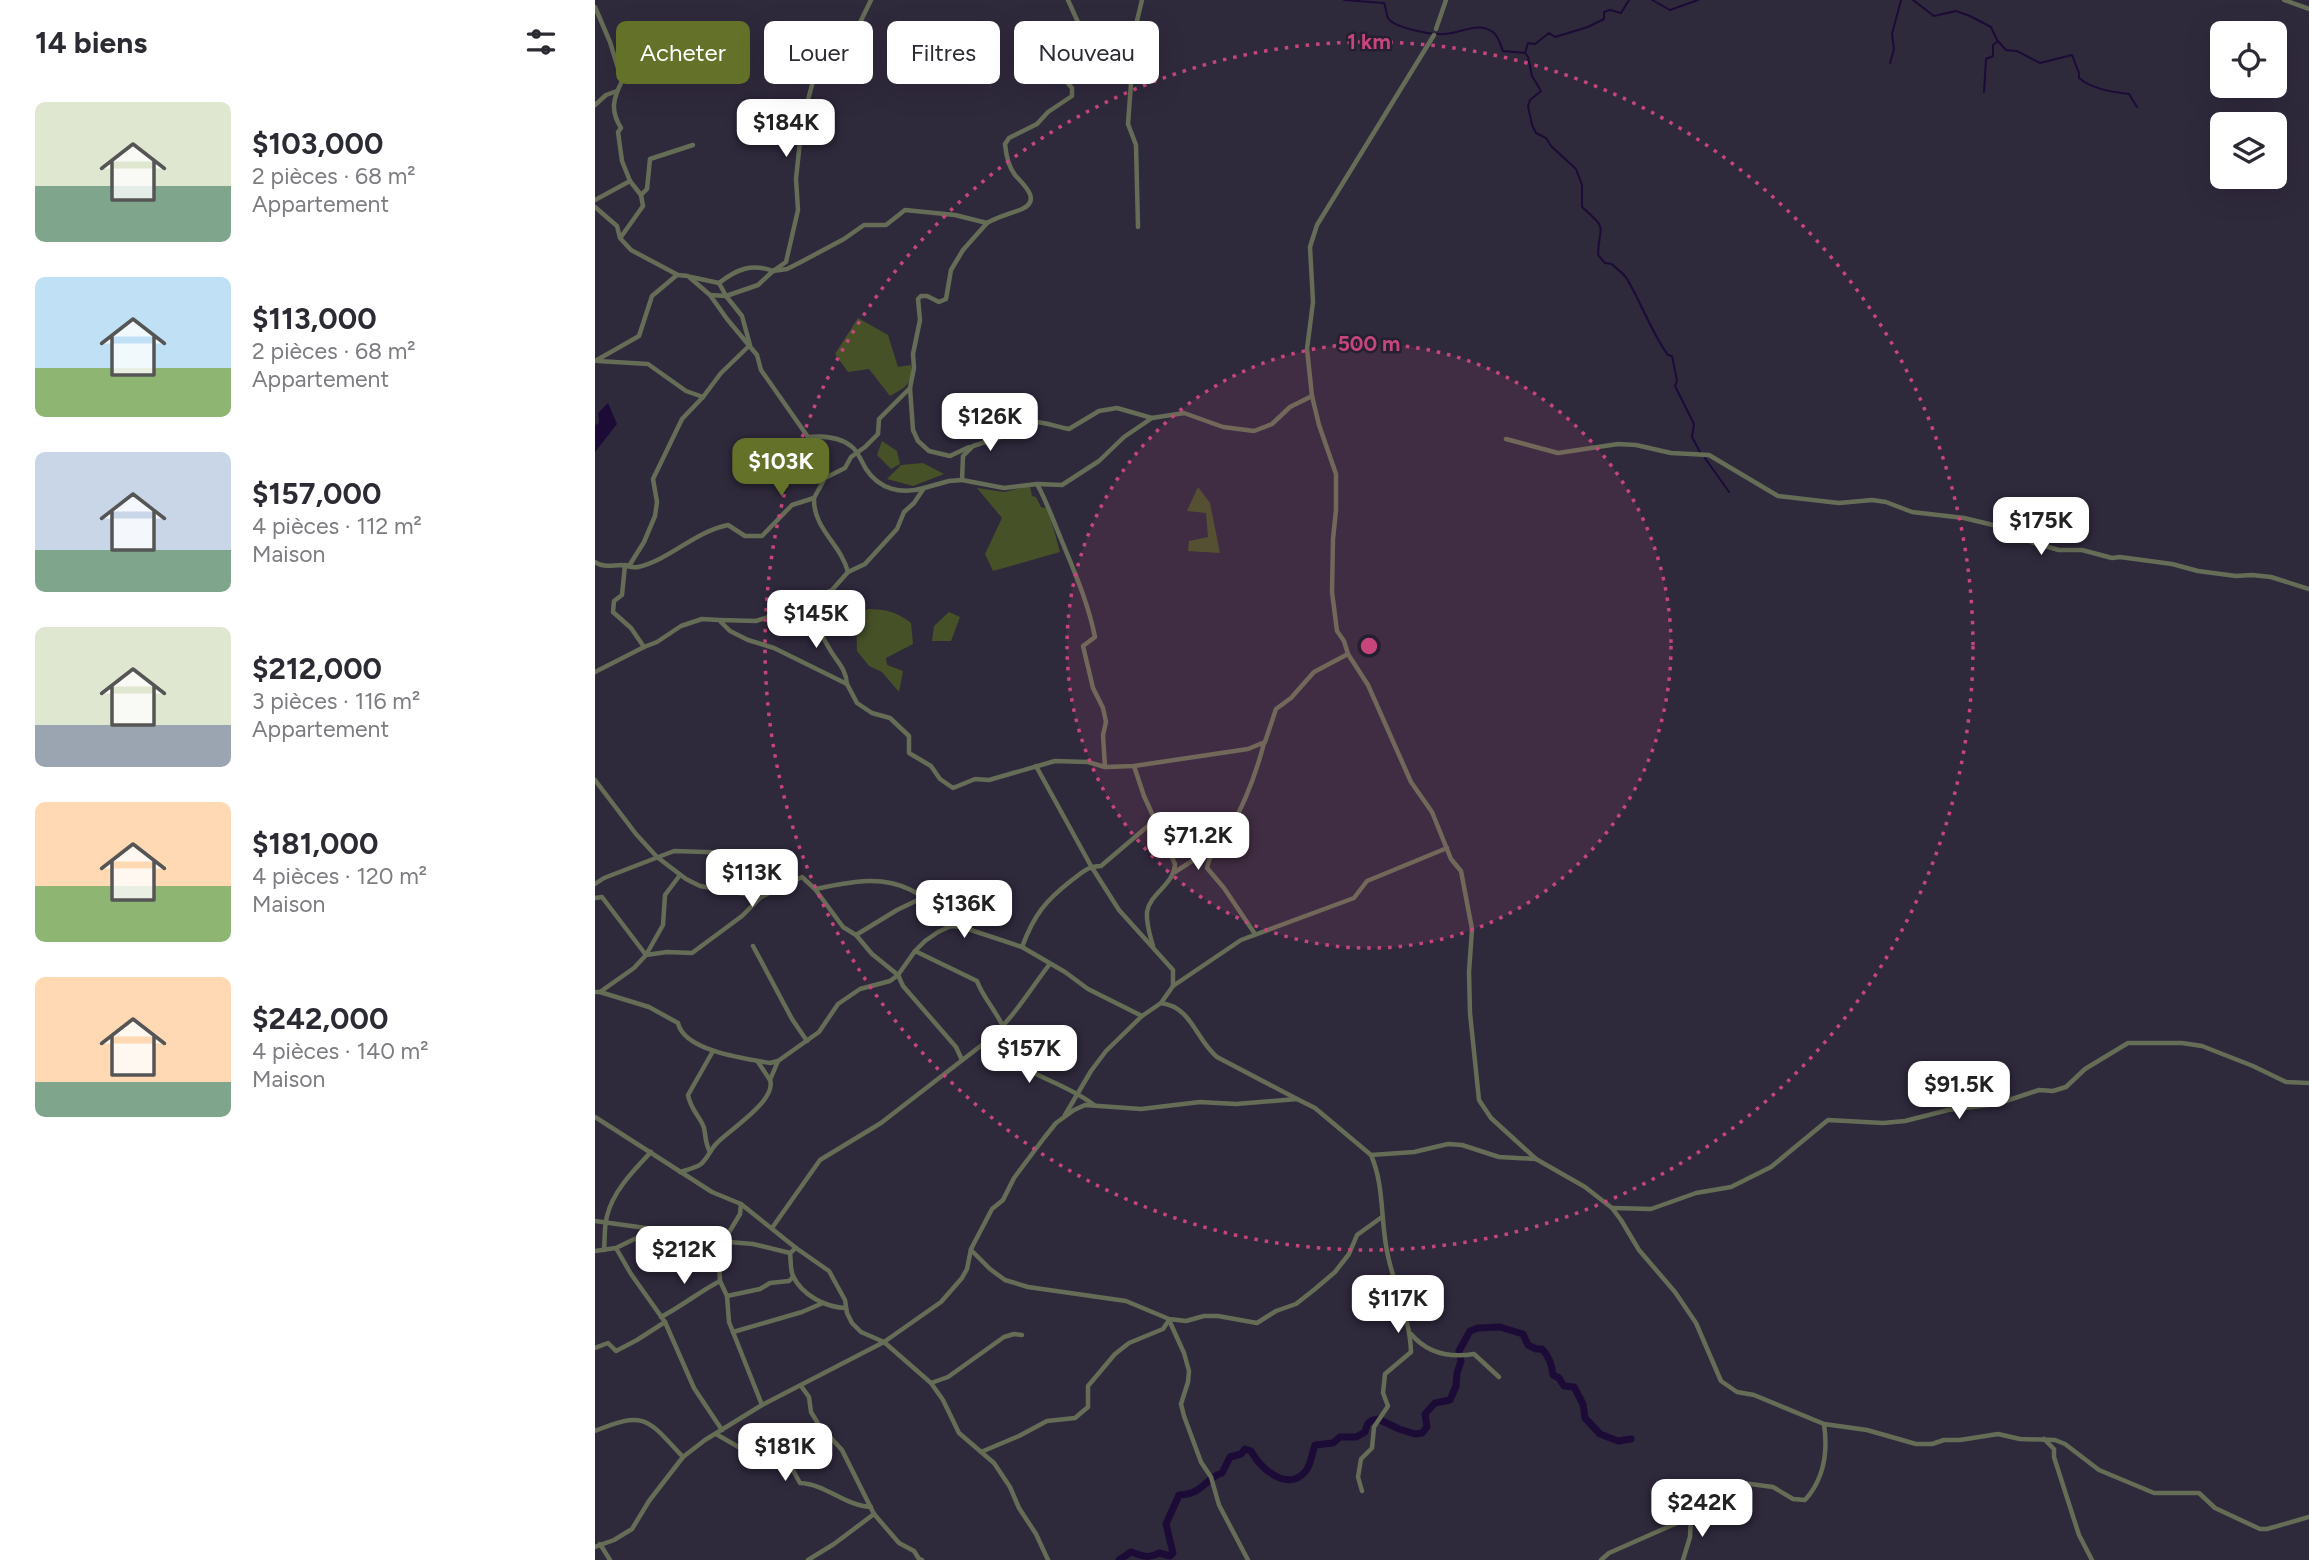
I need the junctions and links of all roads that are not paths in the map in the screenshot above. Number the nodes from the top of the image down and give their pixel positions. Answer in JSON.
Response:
{"nodes":[{"id":1,"x":871,"y":0,"type":"edge"},
{"id":2,"x":1068,"y":0,"type":"edge"},
{"id":3,"x":1142,"y":0,"type":"edge"},
{"id":4,"x":1447,"y":0,"type":"edge"},
{"id":5,"x":2284,"y":0,"type":"edge"},
{"id":6,"x":595,"y":7,"type":"edge"},
{"id":7,"x":2309,"y":9,"type":"edge"},
{"id":8,"x":1436,"y":29,"type":"dead end"},
{"id":9,"x":1434,"y":36,"type":"dead end"},
{"id":10,"x":617,"y":91,"type":"junction"},
{"id":11,"x":595,"y":105,"type":"edge"},
{"id":12,"x":693,"y":145,"type":"dead end"},
{"id":13,"x":630,"y":181,"type":"junction"},
{"id":14,"x":641,"y":195,"type":"junction"},
{"id":15,"x":595,"y":200,"type":"edge"},
{"id":16,"x":595,"y":207,"type":"edge"},
{"id":17,"x":987,"y":223,"type":"junction"},
{"id":18,"x":1138,"y":227,"type":"dead end"},
{"id":19,"x":620,"y":238,"type":"junction"},
{"id":20,"x":773,"y":271,"type":"junction"},
{"id":21,"x":677,"y":275,"type":"junction"},
{"id":22,"x":688,"y":276,"type":"junction"},
{"id":23,"x":719,"y":282,"type":"junction"},
{"id":24,"x":710,"y":295,"type":"junction"},
{"id":25,"x":726,"y":296,"type":"junction"},
{"id":26,"x":750,"y":345,"type":"junction"},
{"id":27,"x":596,"y":361,"type":"edge"},
{"id":28,"x":910,"y":388,"type":"junction"},
{"id":29,"x":1313,"y":396,"type":"junction"},
{"id":30,"x":703,"y":397,"type":"junction"},
{"id":31,"x":1153,"y":418,"type":"junction"},
{"id":32,"x":1506,"y":439,"type":"dead end"},
{"id":33,"x":973,"y":446,"type":"junction"},
{"id":34,"x":857,"y":452,"type":"junction"},
{"id":35,"x":962,"y":480,"type":"junction"},
{"id":36,"x":1037,"y":484,"type":"junction"},
{"id":37,"x":924,"y":488,"type":"junction"},
{"id":38,"x":814,"y":498,"type":"junction"},
{"id":39,"x":595,"y":562,"type":"edge"},
{"id":40,"x":625,"y":565,"type":"junction"},
{"id":41,"x":848,"y":572,"type":"junction"},
{"id":42,"x":2309,"y":589,"type":"edge"},
{"id":43,"x":813,"y":610,"type":"junction"},
{"id":44,"x":719,"y":620,"type":"junction"},
{"id":45,"x":644,"y":647,"type":"junction"},
{"id":46,"x":1348,"y":654,"type":"junction"},
{"id":47,"x":595,"y":673,"type":"edge"},
{"id":48,"x":847,"y":684,"type":"junction"},
{"id":49,"x":1265,"y":742,"type":"junction"},
{"id":50,"x":1036,"y":766,"type":"junction"},
{"id":51,"x":1134,"y":766,"type":"junction"},
{"id":52,"x":1105,"y":767,"type":"junction"},
{"id":53,"x":595,"y":780,"type":"edge"},
{"id":54,"x":600,"y":785,"type":"junction"},
{"id":55,"x":595,"y":789,"type":"edge"},
{"id":56,"x":1155,"y":820,"type":"junction"},
{"id":57,"x":1447,"y":848,"type":"junction"},
{"id":58,"x":1214,"y":850,"type":"junction"},
{"id":59,"x":736,"y":853,"type":"dead end"},
{"id":60,"x":657,"y":857,"type":"junction"},
{"id":61,"x":1091,"y":866,"type":"junction"},
{"id":62,"x":1174,"y":873,"type":"junction"},
{"id":63,"x":680,"y":875,"type":"junction"},
{"id":64,"x":595,"y":884,"type":"edge"},
{"id":65,"x":815,"y":889,"type":"junction"},
{"id":66,"x":761,"y":897,"type":"junction"},
{"id":67,"x":595,"y":898,"type":"edge"},
{"id":68,"x":922,"y":898,"type":"junction"},
{"id":69,"x":951,"y":926,"type":"junction"},
{"id":70,"x":1255,"y":934,"type":"junction"},
{"id":71,"x":856,"y":935,"type":"junction"},
{"id":72,"x":753,"y":946,"type":"dead end"},
{"id":73,"x":1022,"y":947,"type":"junction"},
{"id":74,"x":1153,"y":948,"type":"junction"},
{"id":75,"x":915,"y":951,"type":"junction"},
{"id":76,"x":646,"y":955,"type":"junction"},
{"id":77,"x":1049,"y":964,"type":"junction"},
{"id":78,"x":898,"y":975,"type":"junction"},
{"id":79,"x":1173,"y":986,"type":"junction"},
{"id":80,"x":597,"y":992,"type":"edge"},
{"id":81,"x":1161,"y":1003,"type":"junction"},
{"id":82,"x":1142,"y":1016,"type":"junction"},
{"id":83,"x":1003,"y":1027,"type":"junction"},
{"id":84,"x":807,"y":1041,"type":"junction"},
{"id":85,"x":713,"y":1051,"type":"junction"},
{"id":86,"x":962,"y":1060,"type":"junction"},
{"id":87,"x":757,"y":1061,"type":"junction"},
{"id":88,"x":778,"y":1061,"type":"junction"},
{"id":89,"x":770,"y":1080,"type":"junction"},
{"id":90,"x":2309,"y":1083,"type":"edge"},
{"id":91,"x":1078,"y":1092,"type":"junction"},
{"id":92,"x":1297,"y":1099,"type":"junction"},
{"id":93,"x":1094,"y":1105,"type":"junction"},
{"id":94,"x":1065,"y":1116,"type":"junction"},
{"id":95,"x":595,"y":1117,"type":"edge"},
{"id":96,"x":651,"y":1152,"type":"junction"},
{"id":97,"x":710,"y":1152,"type":"junction"},
{"id":98,"x":1371,"y":1155,"type":"junction"},
{"id":99,"x":1536,"y":1159,"type":"junction"},
{"id":100,"x":680,"y":1172,"type":"junction"},
{"id":101,"x":741,"y":1204,"type":"junction"},
{"id":102,"x":1612,"y":1208,"type":"junction"},
{"id":103,"x":1381,"y":1217,"type":"junction"},
{"id":104,"x":595,"y":1221,"type":"edge"},
{"id":105,"x":606,"y":1223,"type":"junction"},
{"id":106,"x":772,"y":1228,"type":"junction"},
{"id":107,"x":655,"y":1229,"type":"junction"},
{"id":108,"x":725,"y":1241,"type":"junction"},
{"id":109,"x":616,"y":1248,"type":"junction"},
{"id":110,"x":796,"y":1248,"type":"junction"},
{"id":111,"x":971,"y":1249,"type":"junction"},
{"id":112,"x":604,"y":1250,"type":"junction"},
{"id":113,"x":595,"y":1251,"type":"edge"},
{"id":114,"x":790,"y":1253,"type":"junction"},
{"id":115,"x":793,"y":1277,"type":"junction"},
{"id":116,"x":720,"y":1281,"type":"junction"},
{"id":117,"x":727,"y":1296,"type":"junction"},
{"id":118,"x":823,"y":1303,"type":"junction"},
{"id":119,"x":845,"y":1308,"type":"junction"},
{"id":120,"x":663,"y":1319,"type":"junction"},
{"id":121,"x":1169,"y":1319,"type":"junction"},
{"id":122,"x":733,"y":1332,"type":"junction"},
{"id":123,"x":1410,"y":1334,"type":"junction"},
{"id":124,"x":1022,"y":1335,"type":"dead end"},
{"id":125,"x":884,"y":1342,"type":"junction"},
{"id":126,"x":595,"y":1348,"type":"edge"},
{"id":127,"x":1499,"y":1377,"type":"dead end"},
{"id":128,"x":931,"y":1383,"type":"junction"},
{"id":129,"x":801,"y":1386,"type":"junction"},
{"id":130,"x":762,"y":1405,"type":"junction"},
{"id":131,"x":1824,"y":1424,"type":"junction"},
{"id":132,"x":722,"y":1430,"type":"junction"},
{"id":133,"x":595,"y":1431,"type":"edge"},
{"id":134,"x":715,"y":1434,"type":"junction"},
{"id":135,"x":2044,"y":1438,"type":"junction"},
{"id":136,"x":980,"y":1452,"type":"junction"},
{"id":137,"x":683,"y":1457,"type":"junction"},
{"id":138,"x":1362,"y":1491,"type":"dead end"},
{"id":139,"x":871,"y":1507,"type":"junction"},
{"id":140,"x":874,"y":1514,"type":"junction"},
{"id":141,"x":1691,"y":1516,"type":"junction"},
{"id":142,"x":2309,"y":1517,"type":"edge"},
{"id":143,"x":598,"y":1545,"type":"edge"},
{"id":144,"x":1047,"y":1558,"type":"edge"},
{"id":145,"x":610,"y":1560,"type":"edge"},
{"id":146,"x":808,"y":1560,"type":"edge"},
{"id":147,"x":922,"y":1560,"type":"edge"},
{"id":148,"x":1038,"y":1560,"type":"edge"},
{"id":149,"x":1248,"y":1560,"type":"edge"},
{"id":150,"x":1601,"y":1560,"type":"edge"},
{"id":151,"x":1683,"y":1560,"type":"edge"},
{"id":152,"x":2092,"y":1560,"type":"edge"}],
"edges":[{"from":1,"to":20,"type":"street"},
{"from":2,"to":17,"type":"street"},
{"from":3,"to":18,"type":"street"},
{"from":4,"to":8,"type":"street"},
{"from":5,"to":7,"type":"street"},
{"from":6,"to":10,"type":"street"},
{"from":9,"to":29,"type":"street"},
{"from":10,"to":11,"type":"street"},
{"from":10,"to":13,"type":"street"},
{"from":12,"to":14,"type":"street"},
{"from":13,"to":14,"type":"street"},
{"from":13,"to":15,"type":"street"},
{"from":14,"to":19,"type":"street"},
{"from":16,"to":19,"type":"street"},
{"from":17,"to":20,"type":"street"},
{"from":17,"to":28,"type":"street"},
{"from":19,"to":21,"type":"street"},
{"from":20,"to":23,"type":"street"},
{"from":20,"to":25,"type":"street"},
{"from":21,"to":22,"type":"street"},
{"from":21,"to":27,"type":"street"},
{"from":22,"to":23,"type":"street"},
{"from":22,"to":24,"type":"street"},
{"from":23,"to":25,"type":"street"},
{"from":24,"to":25,"type":"street"},
{"from":24,"to":26,"type":"street"},
{"from":25,"to":26,"type":"street"},
{"from":26,"to":30,"type":"street"},
{"from":26,"to":34,"type":"street"},
{"from":27,"to":30,"type":"street"},
{"from":28,"to":33,"type":"street"},
{"from":28,"to":34,"type":"street"},
{"from":29,"to":31,"type":"street"},
{"from":29,"to":46,"type":"street"},
{"from":30,"to":40,"type":"street"},
{"from":31,"to":33,"type":"street"},
{"from":31,"to":36,"type":"street"},
{"from":32,"to":42,"type":"street"},
{"from":33,"to":35,"type":"street"},
{"from":34,"to":37,"type":"street"},
{"from":34,"to":38,"type":"street"},
{"from":35,"to":36,"type":"street"},
{"from":35,"to":37,"type":"street"},
{"from":36,"to":52,"type":"street"},
{"from":37,"to":41,"type":"street"},
{"from":38,"to":40,"type":"street"},
{"from":38,"to":41,"type":"street"},
{"from":39,"to":40,"type":"street"},
{"from":40,"to":45,"type":"street"},
{"from":41,"to":43,"type":"street"},
{"from":43,"to":44,"type":"street"},
{"from":43,"to":48,"type":"street"},
{"from":44,"to":45,"type":"street"},
{"from":44,"to":48,"type":"street"},
{"from":45,"to":47,"type":"street"},
{"from":46,"to":49,"type":"street"},
{"from":46,"to":57,"type":"street"},
{"from":48,"to":50,"type":"street"},
{"from":49,"to":51,"type":"street"},
{"from":49,"to":58,"type":"street"},
{"from":50,"to":52,"type":"street"},
{"from":50,"to":61,"type":"street"},
{"from":51,"to":52,"type":"street"},
{"from":51,"to":56,"type":"street"},
{"from":53,"to":54,"type":"street"},
{"from":54,"to":55,"type":"street"},
{"from":54,"to":60,"type":"street"},
{"from":56,"to":61,"type":"street"},
{"from":56,"to":62,"type":"street"},
{"from":57,"to":70,"type":"street"},
{"from":57,"to":99,"type":"street"},
{"from":58,"to":62,"type":"street"},
{"from":58,"to":70,"type":"street"},
{"from":59,"to":60,"type":"street"},
{"from":60,"to":63,"type":"street"},
{"from":60,"to":64,"type":"street"},
{"from":61,"to":73,"type":"street"},
{"from":61,"to":74,"type":"street"},
{"from":62,"to":74,"type":"street"},
{"from":63,"to":66,"type":"street"},
{"from":63,"to":76,"type":"street"},
{"from":65,"to":66,"type":"street"},
{"from":65,"to":68,"type":"street"},
{"from":65,"to":71,"type":"street"},
{"from":66,"to":76,"type":"street"},
{"from":67,"to":76,"type":"street"},
{"from":68,"to":69,"type":"street"},
{"from":68,"to":71,"type":"street"},
{"from":69,"to":73,"type":"street"},
{"from":69,"to":75,"type":"street"},
{"from":70,"to":79,"type":"street"},
{"from":71,"to":78,"type":"street"},
{"from":72,"to":84,"type":"street"},
{"from":73,"to":77,"type":"street"},
{"from":74,"to":79,"type":"street"},
{"from":75,"to":78,"type":"street"},
{"from":75,"to":83,"type":"street"},
{"from":76,"to":80,"type":"street"},
{"from":77,"to":82,"type":"street"},
{"from":77,"to":83,"type":"street"},
{"from":78,"to":84,"type":"street"},
{"from":78,"to":86,"type":"street"},
{"from":79,"to":81,"type":"street"},
{"from":80,"to":85,"type":"street"},
{"from":81,"to":82,"type":"street"},
{"from":81,"to":92,"type":"street"},
{"from":82,"to":91,"type":"street"},
{"from":83,"to":86,"type":"street"},
{"from":83,"to":91,"type":"street"},
{"from":84,"to":88,"type":"street"},
{"from":85,"to":87,"type":"street"},
{"from":85,"to":97,"type":"street"},
{"from":86,"to":106,"type":"street"},
{"from":87,"to":88,"type":"street"},
{"from":87,"to":89,"type":"street"},
{"from":88,"to":89,"type":"street"},
{"from":89,"to":97,"type":"street"},
{"from":90,"to":102,"type":"street"},
{"from":91,"to":93,"type":"street"},
{"from":91,"to":94,"type":"street"},
{"from":92,"to":93,"type":"street"},
{"from":92,"to":98,"type":"street"},
{"from":93,"to":94,"type":"street"},
{"from":94,"to":111,"type":"street"},
{"from":95,"to":96,"type":"street"},
{"from":96,"to":100,"type":"street"},
{"from":96,"to":105,"type":"street"},
{"from":97,"to":100,"type":"street"},
{"from":98,"to":99,"type":"street"},
{"from":98,"to":103,"type":"street"},
{"from":99,"to":102,"type":"street"},
{"from":100,"to":101,"type":"street"},
{"from":101,"to":106,"type":"street"},
{"from":101,"to":108,"type":"street"},
{"from":102,"to":131,"type":"street"},
{"from":103,"to":121,"type":"street"},
{"from":103,"to":123,"type":"street"},
{"from":104,"to":105,"type":"street"},
{"from":105,"to":107,"type":"street"},
{"from":105,"to":112,"type":"street"},
{"from":106,"to":110,"type":"street"},
{"from":107,"to":108,"type":"street"},
{"from":107,"to":109,"type":"street"},
{"from":108,"to":114,"type":"street"},
{"from":108,"to":116,"type":"street"},
{"from":109,"to":112,"type":"street"},
{"from":109,"to":120,"type":"street"},
{"from":110,"to":114,"type":"street"},
{"from":110,"to":119,"type":"street"},
{"from":111,"to":121,"type":"street"},
{"from":111,"to":125,"type":"street"},
{"from":112,"to":113,"type":"street"},
{"from":114,"to":115,"type":"street"},
{"from":115,"to":117,"type":"street"},
{"from":115,"to":118,"type":"street"},
{"from":116,"to":117,"type":"street"},
{"from":116,"to":120,"type":"street"},
{"from":117,"to":122,"type":"street"},
{"from":118,"to":119,"type":"street"},
{"from":118,"to":122,"type":"street"},
{"from":119,"to":125,"type":"street"},
{"from":120,"to":126,"type":"street"},
{"from":120,"to":132,"type":"street"},
{"from":121,"to":136,"type":"street"},
{"from":121,"to":149,"type":"street"},
{"from":122,"to":130,"type":"street"},
{"from":123,"to":127,"type":"street"},
{"from":123,"to":138,"type":"street"},
{"from":124,"to":128,"type":"street"},
{"from":125,"to":128,"type":"street"},
{"from":125,"to":129,"type":"street"},
{"from":128,"to":136,"type":"street"},
{"from":129,"to":130,"type":"street"},
{"from":129,"to":139,"type":"street"},
{"from":130,"to":132,"type":"street"},
{"from":131,"to":135,"type":"street"},
{"from":131,"to":141,"type":"street"},
{"from":132,"to":134,"type":"street"},
{"from":133,"to":137,"type":"street"},
{"from":134,"to":137,"type":"street"},
{"from":134,"to":139,"type":"street"},
{"from":135,"to":142,"type":"street"},
{"from":135,"to":152,"type":"street"},
{"from":136,"to":144,"type":"street"},
{"from":137,"to":143,"type":"street"},
{"from":139,"to":140,"type":"street"},
{"from":140,"to":146,"type":"street"},
{"from":140,"to":147,"type":"street"},
{"from":141,"to":150,"type":"street"},
{"from":141,"to":151,"type":"street"},
{"from":143,"to":145,"type":"street"},
{"from":144,"to":148,"type":"street"}]}
